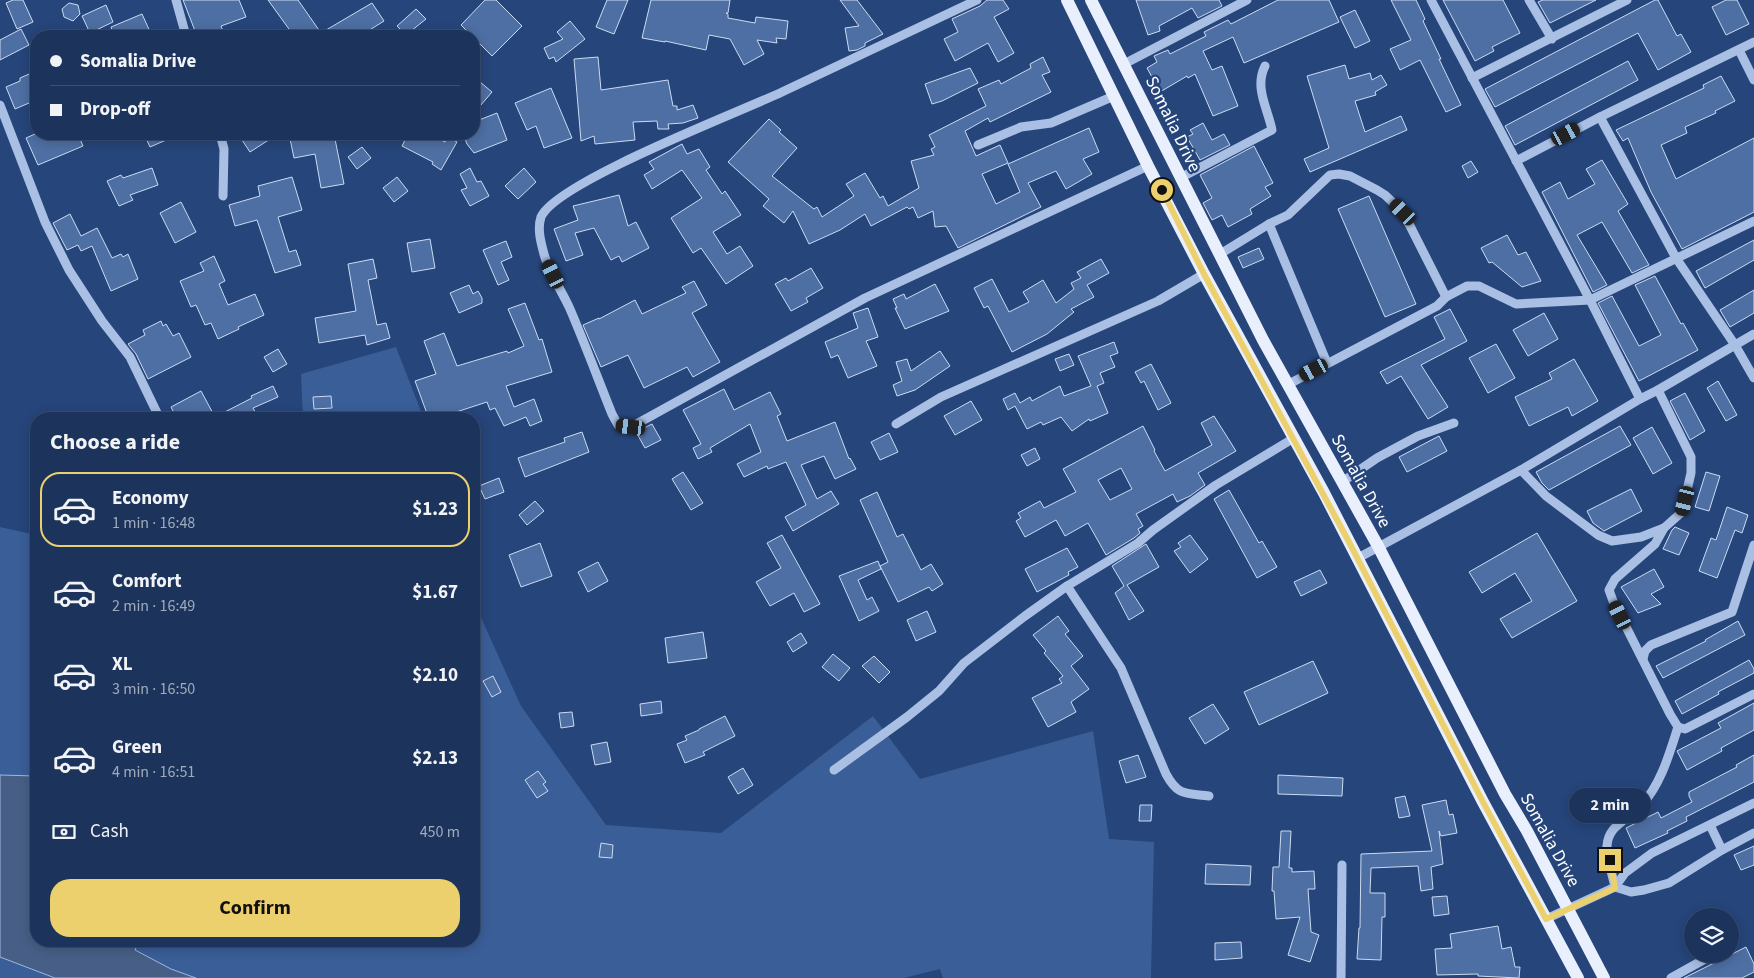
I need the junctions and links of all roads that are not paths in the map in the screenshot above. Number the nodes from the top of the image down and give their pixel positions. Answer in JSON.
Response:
{"nodes":[{"id":1,"x":176,"y":0,"type":"edge"},
{"id":2,"x":977,"y":0,"type":"edge"},
{"id":3,"x":1067,"y":0,"type":"edge"},
{"id":4,"x":1091,"y":0,"type":"edge"},
{"id":5,"x":1247,"y":0,"type":"edge"},
{"id":6,"x":1431,"y":0,"type":"edge"},
{"id":7,"x":1529,"y":0,"type":"edge"},
{"id":8,"x":1627,"y":0,"type":"edge"},
{"id":9,"x":184,"y":30,"type":"edge"},
{"id":10,"x":1552,"y":38,"type":"junction"},
{"id":11,"x":1754,"y":42,"type":"edge"},
{"id":12,"x":1739,"y":50,"type":"junction"},
{"id":13,"x":1124,"y":64,"type":"junction"},
{"id":14,"x":1265,"y":66,"type":"dead end"},
{"id":15,"x":1472,"y":78,"type":"junction"},
{"id":16,"x":1754,"y":80,"type":"edge"},
{"id":17,"x":1114,"y":96,"type":"junction"},
{"id":18,"x":0,"y":105,"type":"edge"},
{"id":19,"x":1600,"y":117,"type":"junction"},
{"id":20,"x":222,"y":140,"type":"edge"},
{"id":21,"x":978,"y":145,"type":"dead end"},
{"id":22,"x":1516,"y":160,"type":"junction"},
{"id":23,"x":1148,"y":166,"type":"junction"},
{"id":24,"x":1180,"y":178,"type":"junction"},
{"id":25,"x":223,"y":196,"type":"dead end"},
{"id":26,"x":1754,"y":221,"type":"edge"},
{"id":27,"x":1269,"y":224,"type":"junction"},
{"id":28,"x":1220,"y":254,"type":"junction"},
{"id":29,"x":1676,"y":258,"type":"junction"},
{"id":30,"x":1204,"y":274,"type":"junction"},
{"id":31,"x":1446,"y":297,"type":"junction"},
{"id":32,"x":1590,"y":300,"type":"junction"},
{"id":33,"x":1754,"y":334,"type":"edge"},
{"id":34,"x":1735,"y":346,"type":"junction"},
{"id":35,"x":1327,"y":363,"type":"junction"},
{"id":36,"x":1754,"y":378,"type":"edge"},
{"id":37,"x":1287,"y":385,"type":"junction"},
{"id":38,"x":1658,"y":390,"type":"junction"},
{"id":39,"x":1640,"y":399,"type":"junction"},
{"id":40,"x":157,"y":412,"type":"edge"},
{"id":41,"x":1454,"y":423,"type":"dead end"},
{"id":42,"x":896,"y":424,"type":"dead end"},
{"id":43,"x":1294,"y":438,"type":"junction"},
{"id":44,"x":1522,"y":470,"type":"junction"},
{"id":45,"x":1342,"y":482,"type":"junction"},
{"id":46,"x":1664,"y":528,"type":"junction"},
{"id":47,"x":1754,"y":545,"type":"edge"},
{"id":48,"x":1378,"y":546,"type":"junction"},
{"id":49,"x":1358,"y":558,"type":"junction"},
{"id":50,"x":1067,"y":586,"type":"junction"},
{"id":51,"x":1643,"y":659,"type":"junction"},
{"id":52,"x":1754,"y":694,"type":"edge"},
{"id":53,"x":1678,"y":727,"type":"junction"},
{"id":54,"x":834,"y":770,"type":"dead end"},
{"id":55,"x":1209,"y":796,"type":"dead end"},
{"id":56,"x":1754,"y":803,"type":"edge"},
{"id":57,"x":1710,"y":825,"type":"junction"},
{"id":58,"x":1754,"y":834,"type":"edge"},
{"id":59,"x":1722,"y":850,"type":"junction"},
{"id":60,"x":1342,"y":865,"type":"dead end"},
{"id":61,"x":1615,"y":888,"type":"junction"},
{"id":62,"x":1568,"y":909,"type":"junction"},
{"id":63,"x":1546,"y":919,"type":"junction"},
{"id":64,"x":1698,"y":963,"type":"edge"},
{"id":65,"x":1341,"y":978,"type":"edge"},
{"id":66,"x":1578,"y":978,"type":"edge"},
{"id":67,"x":1604,"y":978,"type":"edge"},
{"id":68,"x":1671,"y":978,"type":"edge"}],
"edges":[{"from":1,"to":9,"type":"street"},
{"from":2,"to":23,"type":"street"},
{"from":3,"to":17,"type":"main road"},
{"from":4,"to":13,"type":"main road","name":"Somalia Drive"},
{"from":5,"to":13,"type":"street"},
{"from":6,"to":15,"type":"street"},
{"from":7,"to":10,"type":"street"},
{"from":8,"to":10,"type":"street"},
{"from":10,"to":15,"type":"street"},
{"from":11,"to":12,"type":"street"},
{"from":12,"to":16,"type":"street"},
{"from":12,"to":19,"type":"street"},
{"from":13,"to":24,"type":"main road","name":"Somalia Drive"},
{"from":14,"to":24,"type":"street"},
{"from":15,"to":22,"type":"street"},
{"from":17,"to":21,"type":"street"},
{"from":17,"to":23,"type":"main road"},
{"from":18,"to":40,"type":"street"},
{"from":19,"to":22,"type":"street"},
{"from":19,"to":29,"type":"street"},
{"from":20,"to":25,"type":"street"},
{"from":22,"to":32,"type":"street"},
{"from":23,"to":30,"type":"main road"},
{"from":24,"to":28,"type":"main road","name":"Somalia Drive"},
{"from":26,"to":29,"type":"street"},
{"from":27,"to":28,"type":"street"},
{"from":27,"to":31,"type":"street"},
{"from":27,"to":35,"type":"street"},
{"from":28,"to":37,"type":"main road","name":"Somalia Drive"},
{"from":29,"to":32,"type":"street"},
{"from":29,"to":34,"type":"street"},
{"from":30,"to":42,"type":"street"},
{"from":30,"to":43,"type":"main road"},
{"from":31,"to":32,"type":"street"},
{"from":31,"to":35,"type":"street"},
{"from":32,"to":39,"type":"street"},
{"from":33,"to":34,"type":"street"},
{"from":34,"to":36,"type":"street"},
{"from":34,"to":38,"type":"street"},
{"from":35,"to":37,"type":"street"},
{"from":37,"to":45,"type":"main road","name":"Somalia Drive"},
{"from":38,"to":39,"type":"street"},
{"from":38,"to":46,"type":"street"},
{"from":39,"to":44,"type":"street"},
{"from":41,"to":45,"type":"street"},
{"from":43,"to":49,"type":"main road"},
{"from":43,"to":50,"type":"street"},
{"from":44,"to":46,"type":"street"},
{"from":44,"to":48,"type":"street"},
{"from":45,"to":48,"type":"main road","name":"Somalia Drive"},
{"from":46,"to":51,"type":"street"},
{"from":47,"to":51,"type":"street"},
{"from":48,"to":49,"type":"street"},
{"from":48,"to":62,"type":"main road","name":"Somalia Drive"},
{"from":49,"to":63,"type":"main road"},
{"from":50,"to":54,"type":"street"},
{"from":50,"to":55,"type":"street"},
{"from":51,"to":53,"type":"street"},
{"from":52,"to":53,"type":"street"},
{"from":53,"to":61,"type":"street"},
{"from":56,"to":57,"type":"street"},
{"from":57,"to":59,"type":"street"},
{"from":57,"to":61,"type":"street"},
{"from":58,"to":59,"type":"street"},
{"from":59,"to":61,"type":"street"},
{"from":60,"to":65,"type":"street"},
{"from":61,"to":62,"type":"street"},
{"from":62,"to":63,"type":"street"},
{"from":62,"to":67,"type":"main road","name":"Somalia Drive"},
{"from":63,"to":66,"type":"main road"},
{"from":64,"to":68,"type":"street"}]}
